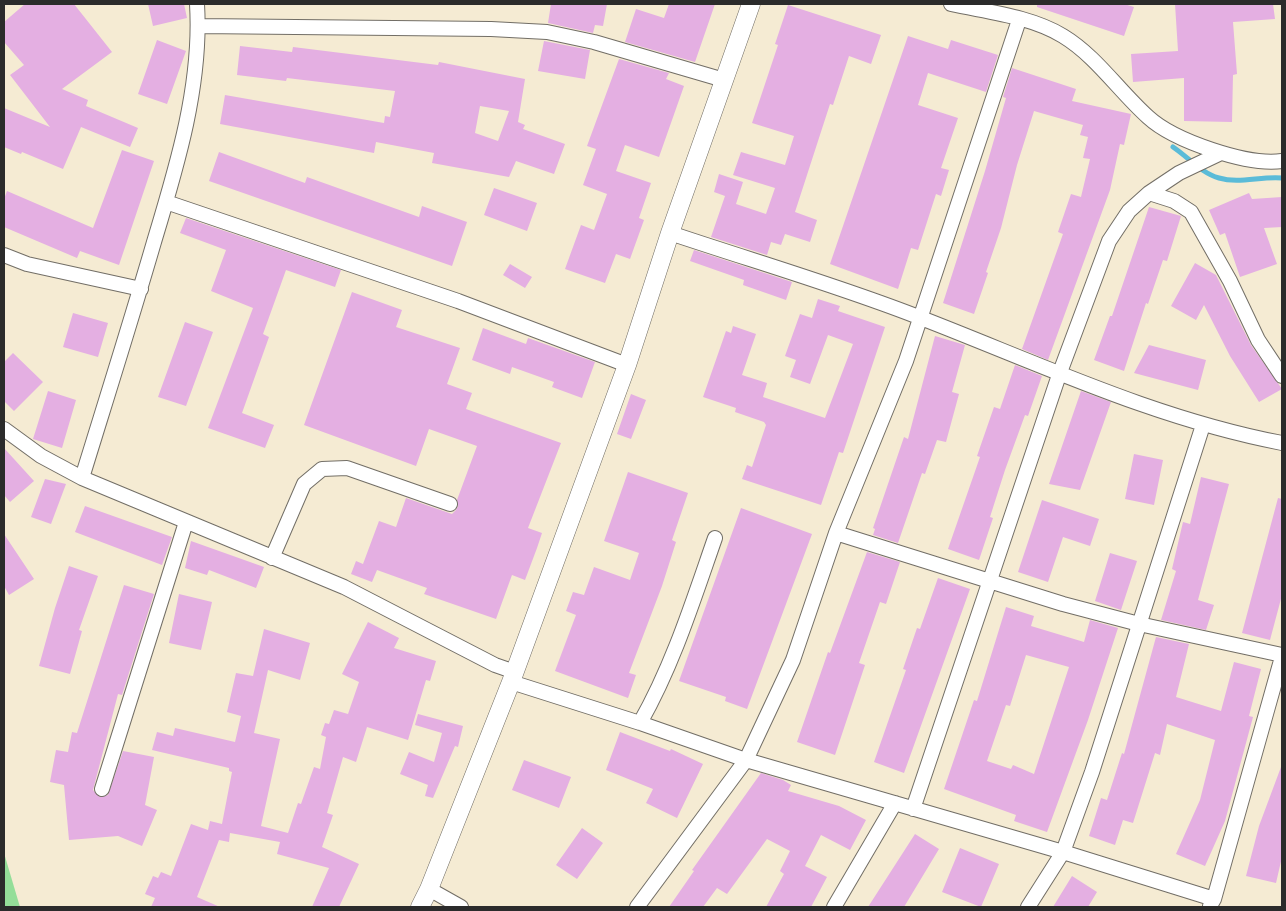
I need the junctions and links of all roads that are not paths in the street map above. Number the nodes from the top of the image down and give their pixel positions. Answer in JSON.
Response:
{"nodes":[{"id":1,"x":197,"y":4,"type":"edge"},
{"id":2,"x":751,"y":4,"type":"edge"},
{"id":3,"x":951,"y":4,"type":"edge"},
{"id":4,"x":1019,"y":20,"type":"junction"},
{"id":5,"x":198,"y":26,"type":"junction"},
{"id":6,"x":724,"y":80,"type":"junction"},
{"id":7,"x":1221,"y":153,"type":"junction"},
{"id":8,"x":1282,"y":161,"type":"edge"},
{"id":9,"x":1149,"y":193,"type":"junction"},
{"id":10,"x":166,"y":202,"type":"junction"},
{"id":11,"x":670,"y":233,"type":"junction"},
{"id":12,"x":4,"y":255,"type":"edge"},
{"id":13,"x":141,"y":289,"type":"junction"},
{"id":14,"x":920,"y":317,"type":"junction"},
{"id":15,"x":627,"y":365,"type":"junction"},
{"id":16,"x":1059,"y":375,"type":"junction"},
{"id":17,"x":1282,"y":376,"type":"edge"},
{"id":18,"x":1203,"y":425,"type":"junction"},
{"id":19,"x":4,"y":429,"type":"edge"},
{"id":20,"x":1282,"y":442,"type":"edge"},
{"id":21,"x":82,"y":478,"type":"junction"},
{"id":22,"x":450,"y":504,"type":"dead end"},
{"id":23,"x":186,"y":522,"type":"junction"},
{"id":24,"x":836,"y":533,"type":"junction"},
{"id":25,"x":715,"y":538,"type":"dead end"},
{"id":26,"x":272,"y":558,"type":"junction"},
{"id":27,"x":991,"y":583,"type":"junction"},
{"id":28,"x":1139,"y":624,"type":"junction"},
{"id":29,"x":1282,"y":656,"type":"edge"},
{"id":30,"x":513,"y":677,"type":"junction"},
{"id":31,"x":640,"y":723,"type":"junction"},
{"id":32,"x":746,"y":760,"type":"junction"},
{"id":33,"x":102,"y":789,"type":"dead end"},
{"id":34,"x":895,"y":803,"type":"junction"},
{"id":35,"x":913,"y":809,"type":"junction"},
{"id":36,"x":1063,"y":852,"type":"junction"},
{"id":37,"x":429,"y":889,"type":"junction"},
{"id":38,"x":1211,"y":903,"type":"edge"},
{"id":39,"x":420,"y":907,"type":"edge"},
{"id":40,"x":461,"y":907,"type":"edge"},
{"id":41,"x":637,"y":907,"type":"edge"},
{"id":42,"x":834,"y":907,"type":"edge"},
{"id":43,"x":1028,"y":907,"type":"edge"}],
"edges":[{"from":1,"to":5,"type":"street"},
{"from":2,"to":6,"type":"street"},
{"from":3,"to":4,"type":"street"},
{"from":4,"to":7,"type":"street"},
{"from":4,"to":14,"type":"street"},
{"from":5,"to":6,"type":"street"},
{"from":5,"to":10,"type":"street"},
{"from":6,"to":11,"type":"street"},
{"from":7,"to":8,"type":"street"},
{"from":7,"to":9,"type":"street"},
{"from":9,"to":16,"type":"street"},
{"from":9,"to":17,"type":"street"},
{"from":10,"to":13,"type":"street"},
{"from":10,"to":15,"type":"street"},
{"from":11,"to":14,"type":"street"},
{"from":11,"to":15,"type":"street"},
{"from":12,"to":13,"type":"street"},
{"from":13,"to":21,"type":"street"},
{"from":14,"to":16,"type":"street"},
{"from":14,"to":24,"type":"street"},
{"from":15,"to":30,"type":"street"},
{"from":16,"to":18,"type":"street"},
{"from":16,"to":27,"type":"street"},
{"from":18,"to":20,"type":"street"},
{"from":18,"to":28,"type":"street"},
{"from":19,"to":21,"type":"street"},
{"from":21,"to":23,"type":"street"},
{"from":22,"to":26,"type":"street"},
{"from":23,"to":26,"type":"street"},
{"from":23,"to":33,"type":"street"},
{"from":24,"to":27,"type":"street"},
{"from":24,"to":32,"type":"street"},
{"from":25,"to":31,"type":"street"},
{"from":26,"to":30,"type":"street"},
{"from":27,"to":28,"type":"street"},
{"from":27,"to":35,"type":"street"},
{"from":28,"to":29,"type":"street"},
{"from":28,"to":36,"type":"street"},
{"from":29,"to":38,"type":"street"},
{"from":30,"to":31,"type":"street"},
{"from":30,"to":37,"type":"street"},
{"from":31,"to":32,"type":"street"},
{"from":32,"to":34,"type":"street"},
{"from":32,"to":41,"type":"street"},
{"from":34,"to":35,"type":"street"},
{"from":34,"to":42,"type":"street"},
{"from":35,"to":36,"type":"street"},
{"from":36,"to":38,"type":"street"},
{"from":36,"to":43,"type":"street"},
{"from":37,"to":39,"type":"street"},
{"from":37,"to":40,"type":"street"}]}
